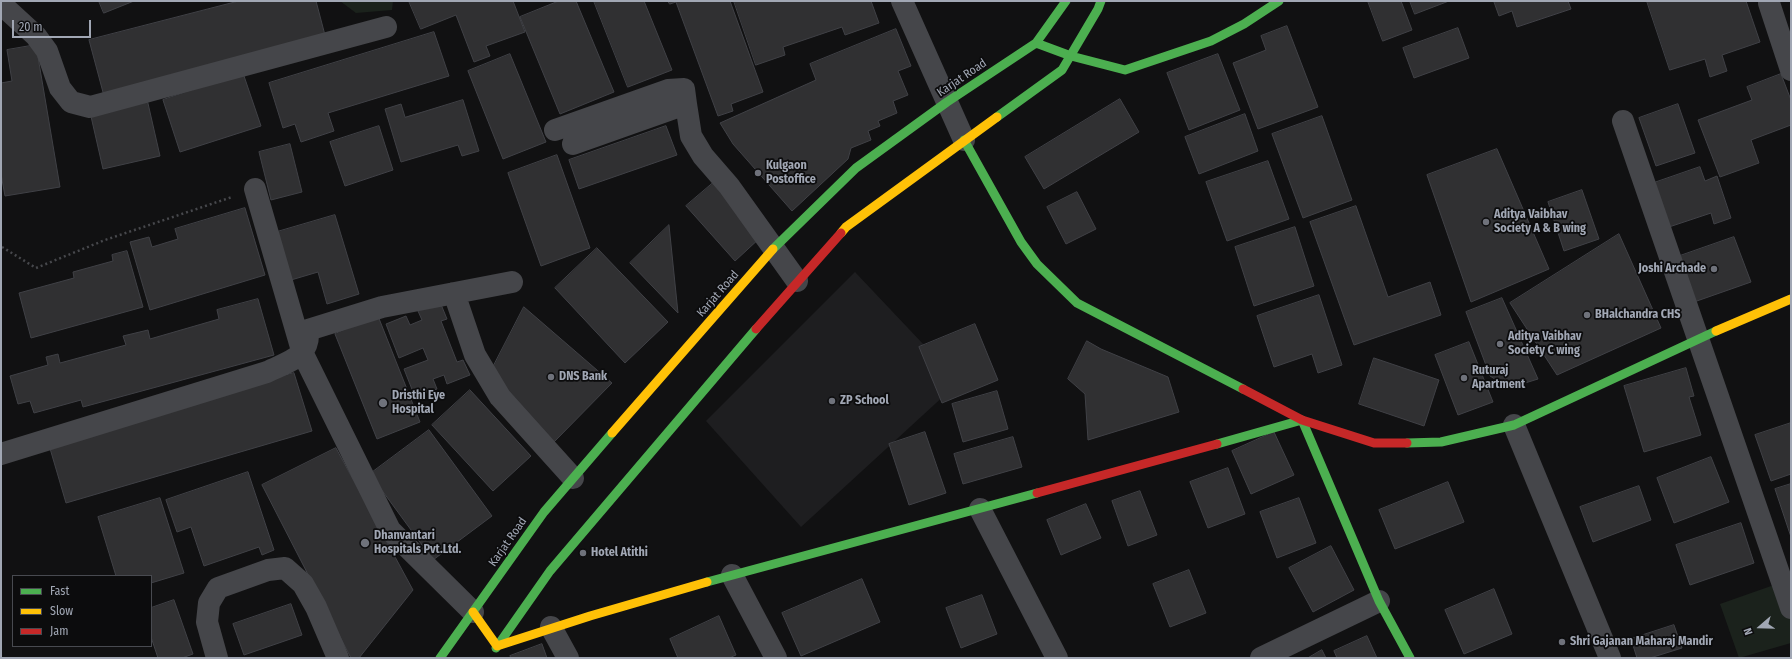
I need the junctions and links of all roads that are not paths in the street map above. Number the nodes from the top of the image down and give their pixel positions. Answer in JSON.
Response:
{"nodes":[{"id":1,"x":6,"y":1,"type":"edge"},
{"id":2,"x":902,"y":1,"type":"edge"},
{"id":3,"x":1066,"y":1,"type":"edge"},
{"id":4,"x":1101,"y":1,"type":"edge"},
{"id":5,"x":1278,"y":1,"type":"edge"},
{"id":6,"x":1,"y":4,"type":"edge"},
{"id":7,"x":1768,"y":4,"type":"dead end"},
{"id":8,"x":386,"y":27,"type":"dead end"},
{"id":9,"x":1036,"y":43,"type":"junction"},
{"id":10,"x":1071,"y":56,"type":"junction"},
{"id":11,"x":1791,"y":70,"type":"edge"},
{"id":12,"x":947,"y":102,"type":"junction"},
{"id":13,"x":686,"y":104,"type":"junction"},
{"id":14,"x":1624,"y":121,"type":"dead end"},
{"id":15,"x":554,"y":130,"type":"dead end"},
{"id":16,"x":964,"y":140,"type":"junction"},
{"id":17,"x":572,"y":144,"type":"dead end"},
{"id":18,"x":255,"y":189,"type":"road end"},
{"id":19,"x":273,"y":233,"type":"dead end"},
{"id":20,"x":774,"y":248,"type":"junction"},
{"id":21,"x":797,"y":281,"type":"junction"},
{"id":22,"x":512,"y":282,"type":"dead end"},
{"id":23,"x":454,"y":293,"type":"junction"},
{"id":24,"x":1791,"y":299,"type":"edge"},
{"id":25,"x":308,"y":330,"type":"junction"},
{"id":26,"x":1697,"y":339,"type":"junction"},
{"id":27,"x":303,"y":354,"type":"junction"},
{"id":28,"x":1302,"y":420,"type":"junction"},
{"id":29,"x":1514,"y":425,"type":"junction"},
{"id":30,"x":1,"y":454,"type":"edge"},
{"id":31,"x":573,"y":478,"type":"junction"},
{"id":32,"x":980,"y":509,"type":"junction"},
{"id":33,"x":732,"y":574,"type":"junction"},
{"id":34,"x":1379,"y":602,"type":"junction"},
{"id":35,"x":1791,"y":608,"type":"edge"},
{"id":36,"x":473,"y":612,"type":"junction"},
{"id":37,"x":552,"y":627,"type":"junction"},
{"id":38,"x":497,"y":646,"type":"junction"},
{"id":39,"x":217,"y":658,"type":"edge"},
{"id":40,"x":338,"y":658,"type":"edge"},
{"id":41,"x":440,"y":658,"type":"edge"},
{"id":42,"x":489,"y":658,"type":"edge"},
{"id":43,"x":568,"y":658,"type":"edge"},
{"id":44,"x":776,"y":658,"type":"edge"},
{"id":45,"x":1057,"y":658,"type":"edge"},
{"id":46,"x":1261,"y":658,"type":"edge"},
{"id":47,"x":1410,"y":658,"type":"edge"},
{"id":48,"x":1610,"y":658,"type":"edge"}],
"edges":[{"from":1,"to":6,"type":"street"},
{"from":2,"to":12,"type":"street"},
{"from":3,"to":9,"type":"street","name":"Karjat Road"},
{"from":4,"to":10,"type":"street"},
{"from":5,"to":10,"type":"street"},
{"from":6,"to":8,"type":"street"},
{"from":7,"to":11,"type":"street"},
{"from":9,"to":10,"type":"street"},
{"from":9,"to":12,"type":"street","name":"Karjat Road"},
{"from":10,"to":16,"type":"street"},
{"from":12,"to":16,"type":"street"},
{"from":12,"to":20,"type":"street","name":"Karjat Road"},
{"from":13,"to":15,"type":"street"},
{"from":13,"to":17,"type":"street"},
{"from":13,"to":20,"type":"street"},
{"from":14,"to":26,"type":"street"},
{"from":16,"to":21,"type":"street"},
{"from":16,"to":28,"type":"street"},
{"from":18,"to":27,"type":"street"},
{"from":19,"to":25,"type":"street"},
{"from":20,"to":21,"type":"street"},
{"from":20,"to":31,"type":"street","name":"Karjat Road"},
{"from":21,"to":38,"type":"street"},
{"from":22,"to":23,"type":"street"},
{"from":23,"to":25,"type":"street"},
{"from":23,"to":31,"type":"street"},
{"from":24,"to":26,"type":"street"},
{"from":25,"to":27,"type":"street"},
{"from":26,"to":29,"type":"street"},
{"from":26,"to":35,"type":"street"},
{"from":27,"to":30,"type":"street"},
{"from":27,"to":36,"type":"street"},
{"from":28,"to":29,"type":"street"},
{"from":28,"to":32,"type":"street"},
{"from":28,"to":34,"type":"street"},
{"from":29,"to":48,"type":"street"},
{"from":31,"to":36,"type":"street","name":"Karjat Road"},
{"from":32,"to":33,"type":"street"},
{"from":32,"to":45,"type":"street"},
{"from":33,"to":37,"type":"street"},
{"from":33,"to":44,"type":"street"},
{"from":34,"to":46,"type":"street"},
{"from":34,"to":47,"type":"street"},
{"from":36,"to":38,"type":"street"},
{"from":36,"to":41,"type":"street","name":"Karjat Road"},
{"from":37,"to":38,"type":"street"},
{"from":37,"to":43,"type":"street"},
{"from":38,"to":42,"type":"street"},
{"from":39,"to":40,"type":"street"}]}
